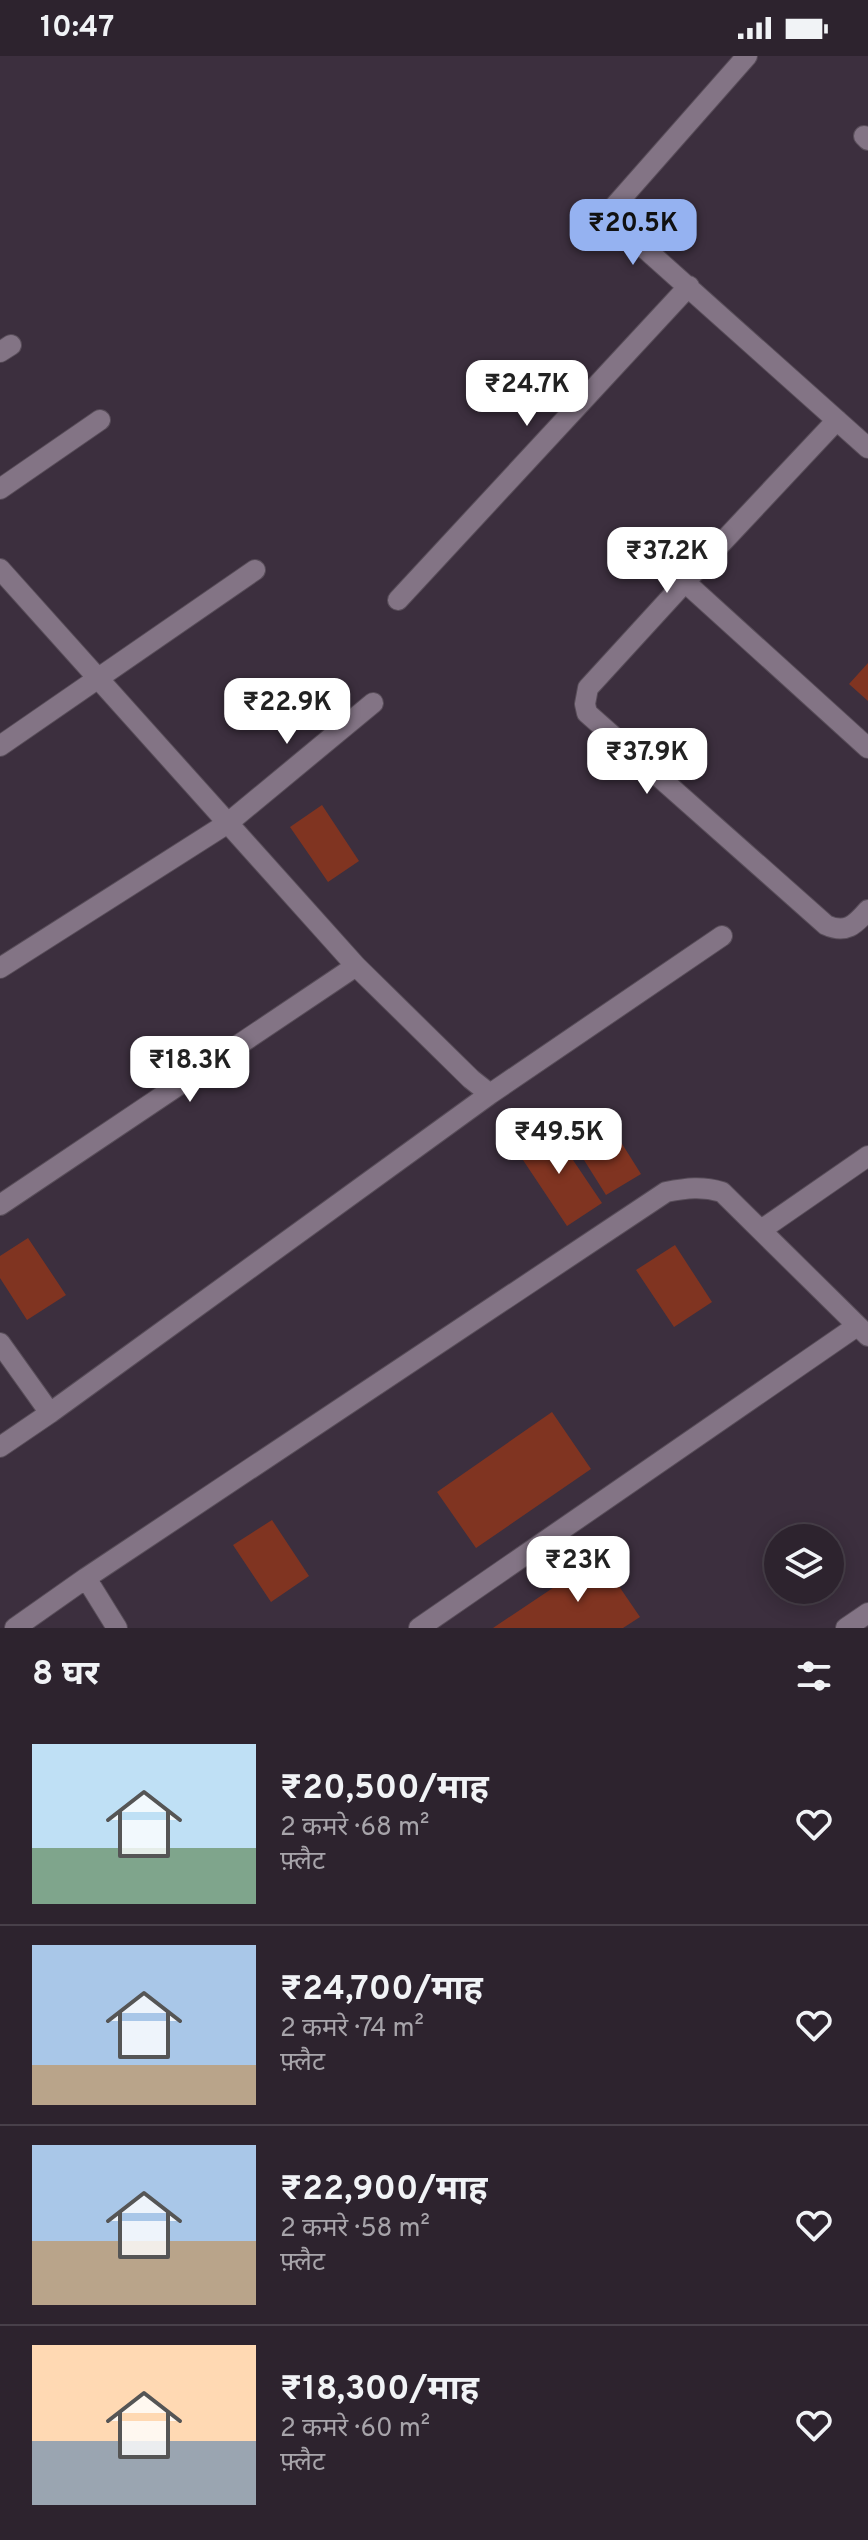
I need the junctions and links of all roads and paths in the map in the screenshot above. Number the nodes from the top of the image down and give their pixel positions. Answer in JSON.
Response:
{"nodes":[{"id":1,"x":747,"y":56,"type":"edge"},
{"id":2,"x":689,"y":286,"type":"junction"},
{"id":3,"x":100,"y":420,"type":"dead end"},
{"id":4,"x":837,"y":420,"type":"junction"},
{"id":5,"x":868,"y":448,"type":"edge"},
{"id":6,"x":0,"y":489,"type":"edge"},
{"id":7,"x":0,"y":569,"type":"edge"},
{"id":8,"x":255,"y":570,"type":"dead end"},
{"id":9,"x":685,"y":582,"type":"junction"},
{"id":10,"x":398,"y":600,"type":"dead end"},
{"id":11,"x":98,"y":680,"type":"junction"},
{"id":12,"x":373,"y":703,"type":"dead end"},
{"id":13,"x":0,"y":746,"type":"edge"},
{"id":14,"x":868,"y":748,"type":"edge"},
{"id":15,"x":228,"y":823,"type":"junction"},
{"id":16,"x":868,"y":910,"type":"edge"},
{"id":17,"x":722,"y":936,"type":"dead end"},
{"id":18,"x":356,"y":966,"type":"junction"},
{"id":19,"x":0,"y":968,"type":"edge"},
{"id":20,"x":490,"y":1094,"type":"junction"},
{"id":21,"x":868,"y":1156,"type":"edge"},
{"id":22,"x":0,"y":1205,"type":"edge"},
{"id":23,"x":761,"y":1230,"type":"junction"},
{"id":24,"x":862,"y":1331,"type":"edge"},
{"id":25,"x":0,"y":1343,"type":"edge"},
{"id":26,"x":50,"y":1413,"type":"junction"},
{"id":27,"x":0,"y":1447,"type":"edge"},
{"id":28,"x":86,"y":1578,"type":"junction"},
{"id":29,"x":868,"y":1613,"type":"edge"},
{"id":30,"x":15,"y":1628,"type":"edge"},
{"id":31,"x":117,"y":1628,"type":"edge"},
{"id":32,"x":419,"y":1628,"type":"edge"},
{"id":33,"x":846,"y":1628,"type":"edge"}],
"edges":[{"from":1,"to":2,"type":"street"},
{"from":2,"to":4,"type":"street"},
{"from":2,"to":10,"type":"street"},
{"from":3,"to":6,"type":"street"},
{"from":4,"to":5,"type":"street"},
{"from":4,"to":9,"type":"street"},
{"from":7,"to":11,"type":"street"},
{"from":8,"to":11,"type":"street"},
{"from":9,"to":14,"type":"street"},
{"from":9,"to":16,"type":"street"},
{"from":11,"to":13,"type":"street"},
{"from":11,"to":15,"type":"street"},
{"from":12,"to":15,"type":"street"},
{"from":15,"to":18,"type":"street"},
{"from":15,"to":19,"type":"street"},
{"from":17,"to":20,"type":"street"},
{"from":18,"to":20,"type":"street"},
{"from":18,"to":22,"type":"street"},
{"from":20,"to":26,"type":"street"},
{"from":21,"to":23,"type":"street"},
{"from":23,"to":24,"type":"street"},
{"from":23,"to":28,"type":"street"},
{"from":24,"to":32,"type":"street"},
{"from":25,"to":26,"type":"street"},
{"from":26,"to":27,"type":"street"},
{"from":28,"to":30,"type":"street"},
{"from":28,"to":31,"type":"street"},
{"from":29,"to":33,"type":"street"}]}
